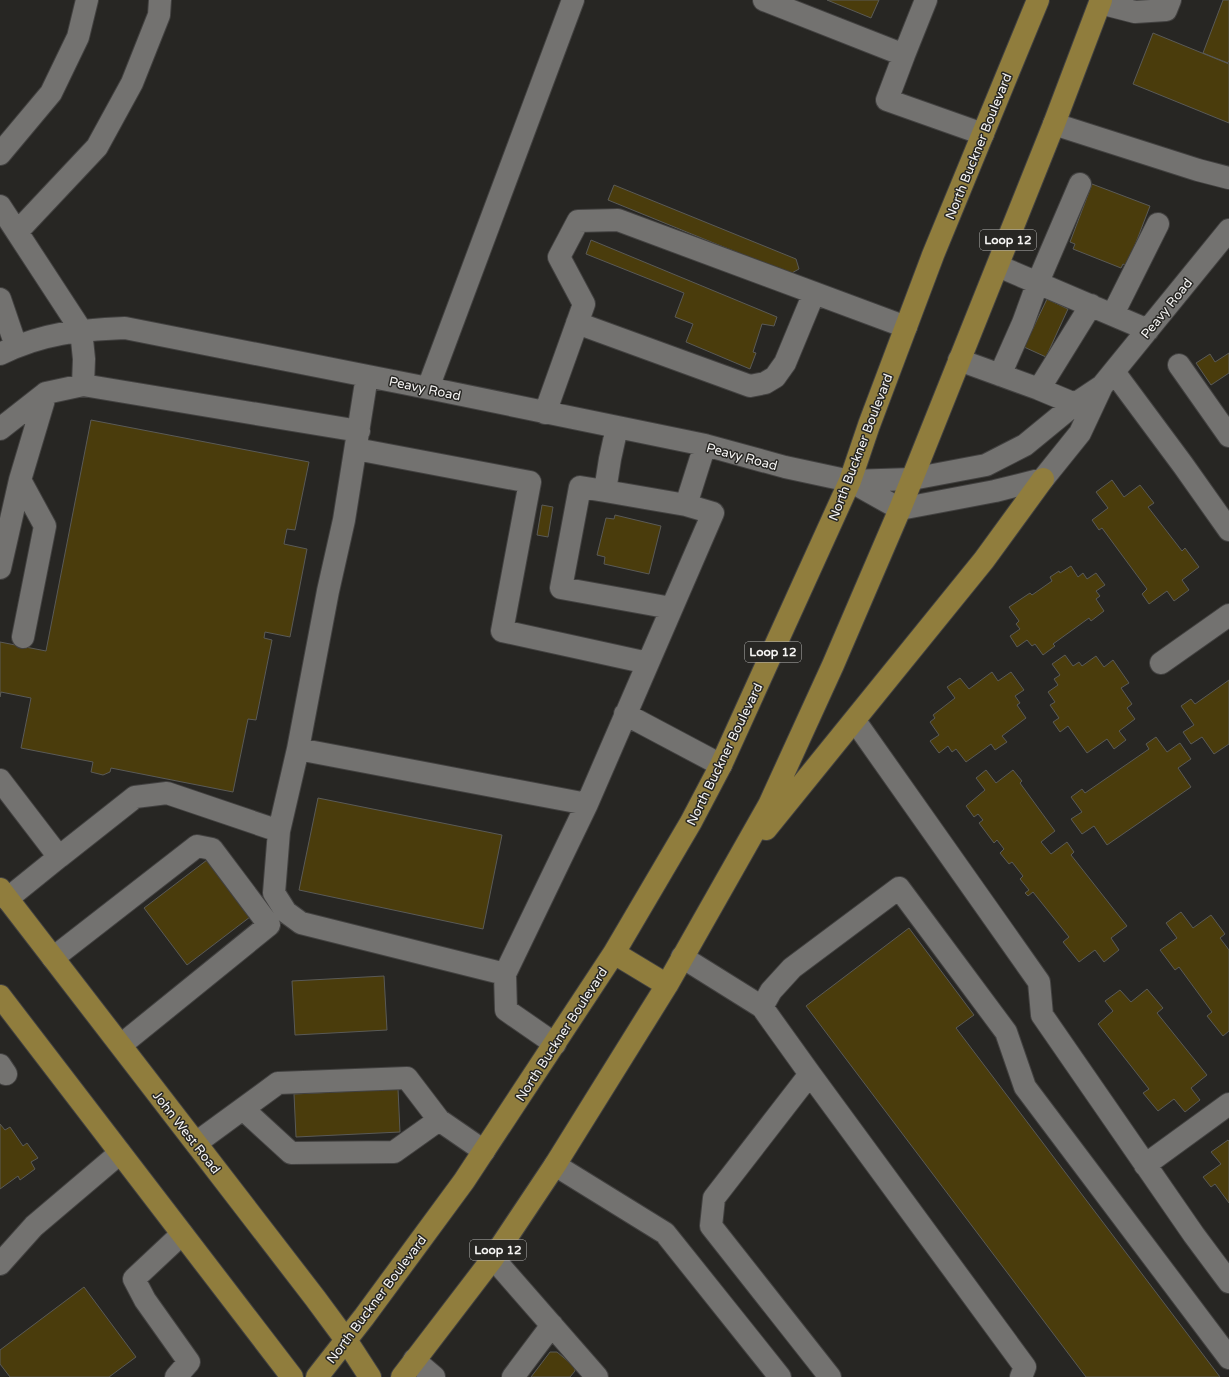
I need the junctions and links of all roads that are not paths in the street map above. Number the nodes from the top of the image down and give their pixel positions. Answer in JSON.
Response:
{"nodes":[{"id":1,"x":87,"y":0,"type":"edge"},
{"id":2,"x":160,"y":0,"type":"edge"},
{"id":3,"x":573,"y":0,"type":"edge"},
{"id":4,"x":764,"y":0,"type":"edge"},
{"id":5,"x":926,"y":0,"type":"edge"},
{"id":6,"x":1038,"y":0,"type":"edge"},
{"id":7,"x":1170,"y":0,"type":"edge"},
{"id":8,"x":1100,"y":1,"type":"edge"},
{"id":9,"x":904,"y":55,"type":"junction"},
{"id":10,"x":1054,"y":124,"type":"junction"},
{"id":11,"x":983,"y":134,"type":"junction"},
{"id":12,"x":0,"y":154,"type":"edge"},
{"id":13,"x":1229,"y":178,"type":"edge"},
{"id":14,"x":1080,"y":184,"type":"dead end"},
{"id":15,"x":0,"y":206,"type":"edge"},
{"id":16,"x":1158,"y":224,"type":"dead end"},
{"id":17,"x":1229,"y":230,"type":"edge"},
{"id":18,"x":17,"y":232,"type":"junction"},
{"id":19,"x":998,"y":266,"type":"junction"},
{"id":20,"x":1038,"y":282,"type":"junction"},
{"id":21,"x":814,"y":293,"type":"junction"},
{"id":22,"x":0,"y":299,"type":"edge"},
{"id":23,"x":1091,"y":305,"type":"junction"},
{"id":24,"x":1113,"y":314,"type":"junction"},
{"id":25,"x":577,"y":323,"type":"junction"},
{"id":26,"x":906,"y":327,"type":"junction"},
{"id":27,"x":81,"y":330,"type":"junction"},
{"id":28,"x":1148,"y":330,"type":"junction"},
{"id":29,"x":8,"y":350,"type":"edge"},
{"id":30,"x":959,"y":360,"type":"junction"},
{"id":31,"x":1179,"y":365,"type":"dead end"},
{"id":32,"x":367,"y":376,"type":"junction"},
{"id":33,"x":1000,"y":376,"type":"junction"},
{"id":34,"x":1108,"y":379,"type":"junction"},
{"id":35,"x":84,"y":385,"type":"junction"},
{"id":36,"x":428,"y":388,"type":"junction"},
{"id":37,"x":1040,"y":390,"type":"junction"},
{"id":38,"x":46,"y":393,"type":"junction"},
{"id":39,"x":1075,"y":404,"type":"junction"},
{"id":40,"x":545,"y":413,"type":"junction"},
{"id":41,"x":617,"y":427,"type":"junction"},
{"id":42,"x":0,"y":429,"type":"edge"},
{"id":43,"x":1229,"y":436,"type":"edge"},
{"id":44,"x":358,"y":440,"type":"junction"},
{"id":45,"x":705,"y":445,"type":"junction"},
{"id":46,"x":912,"y":479,"type":"junction"},
{"id":47,"x":1043,"y":479,"type":"junction"},
{"id":48,"x":20,"y":480,"type":"junction"},
{"id":49,"x":850,"y":481,"type":"junction"},
{"id":50,"x":605,"y":491,"type":"junction"},
{"id":51,"x":686,"y":505,"type":"junction"},
{"id":52,"x":900,"y":509,"type":"junction"},
{"id":53,"x":1229,"y":530,"type":"edge"},
{"id":54,"x":0,"y":568,"type":"edge"},
{"id":55,"x":672,"y":608,"type":"junction"},
{"id":56,"x":1229,"y":615,"type":"edge"},
{"id":57,"x":23,"y":637,"type":"dead end"},
{"id":58,"x":648,"y":663,"type":"junction"},
{"id":59,"x":1161,"y":663,"type":"dead end"},
{"id":60,"x":625,"y":714,"type":"junction"},
{"id":61,"x":855,"y":721,"type":"junction"},
{"id":62,"x":298,"y":749,"type":"junction"},
{"id":63,"x":721,"y":765,"type":"junction"},
{"id":64,"x":0,"y":780,"type":"edge"},
{"id":65,"x":587,"y":804,"type":"junction"},
{"id":66,"x":279,"y":831,"type":"junction"},
{"id":67,"x":59,"y":857,"type":"junction"},
{"id":68,"x":730,"y":873,"type":"junction"},
{"id":69,"x":2,"y":897,"type":"edge"},
{"id":70,"x":278,"y":918,"type":"junction"},
{"id":71,"x":614,"y":953,"type":"junction"},
{"id":72,"x":682,"y":957,"type":"junction"},
{"id":73,"x":54,"y":958,"type":"junction"},
{"id":74,"x":505,"y":974,"type":"junction"},
{"id":75,"x":667,"y":985,"type":"junction"},
{"id":76,"x":0,"y":996,"type":"edge"},
{"id":77,"x":762,"y":1007,"type":"junction"},
{"id":78,"x":554,"y":1044,"type":"junction"},
{"id":79,"x":121,"y":1045,"type":"junction"},
{"id":80,"x":810,"y":1074,"type":"junction"},
{"id":81,"x":1229,"y":1104,"type":"edge"},
{"id":82,"x":243,"y":1109,"type":"junction"},
{"id":83,"x":439,"y":1120,"type":"junction"},
{"id":84,"x":196,"y":1143,"type":"junction"},
{"id":85,"x":484,"y":1151,"type":"junction"},
{"id":86,"x":120,"y":1153,"type":"junction"},
{"id":87,"x":555,"y":1165,"type":"junction"},
{"id":88,"x":1146,"y":1165,"type":"junction"},
{"id":89,"x":182,"y":1234,"type":"junction"},
{"id":90,"x":493,"y":1258,"type":"junction"},
{"id":91,"x":0,"y":1264,"type":"edge"},
{"id":92,"x":1229,"y":1282,"type":"edge"},
{"id":93,"x":552,"y":1325,"type":"junction"},
{"id":94,"x":346,"y":1340,"type":"junction"},
{"id":95,"x":1229,"y":1358,"type":"edge"},
{"id":96,"x":408,"y":1369,"type":"edge"},
{"id":97,"x":176,"y":1377,"type":"edge"},
{"id":98,"x":292,"y":1377,"type":"edge"},
{"id":99,"x":317,"y":1377,"type":"edge"},
{"id":100,"x":370,"y":1377,"type":"edge"},
{"id":101,"x":434,"y":1377,"type":"edge"},
{"id":102,"x":513,"y":1377,"type":"edge"},
{"id":103,"x":597,"y":1377,"type":"edge"},
{"id":104,"x":780,"y":1377,"type":"edge"},
{"id":105,"x":830,"y":1377,"type":"edge"},
{"id":106,"x":1021,"y":1377,"type":"edge"}],
"edges":[{"from":1,"to":12,"type":"street"},
{"from":2,"to":18,"type":"street"},
{"from":3,"to":36,"type":"street"},
{"from":4,"to":9,"type":"street"},
{"from":5,"to":9,"type":"street"},
{"from":6,"to":11,"type":"main road","name":"North Buckner Boulevard","number":"Loop 12"},
{"from":7,"to":8,"type":"street"},
{"from":8,"to":10,"type":"main road","number":"Loop 12"},
{"from":9,"to":11,"type":"street"},
{"from":10,"to":13,"type":"street"},
{"from":10,"to":19,"type":"main road","number":"Loop 12"},
{"from":11,"to":26,"type":"main road","name":"North Buckner Boulevard","number":"Loop 12"},
{"from":14,"to":20,"type":"street"},
{"from":15,"to":18,"type":"street"},
{"from":16,"to":24,"type":"street"},
{"from":17,"to":28,"type":"street","name":"Peavy Road"},
{"from":18,"to":27,"type":"street"},
{"from":19,"to":20,"type":"street"},
{"from":19,"to":30,"type":"main road","number":"Loop 12"},
{"from":20,"to":23,"type":"street"},
{"from":20,"to":33,"type":"street"},
{"from":21,"to":25,"type":"street"},
{"from":21,"to":25,"type":"street"},
{"from":21,"to":26,"type":"street"},
{"from":22,"to":29,"type":"street"},
{"from":23,"to":24,"type":"street"},
{"from":23,"to":37,"type":"street"},
{"from":24,"to":28,"type":"street"},
{"from":25,"to":40,"type":"street"},
{"from":26,"to":49,"type":"main road","name":"North Buckner Boulevard","number":"Loop 12"},
{"from":27,"to":29,"type":"street","name":"Peavy Road"},
{"from":27,"to":32,"type":"street","name":"Peavy Road"},
{"from":27,"to":35,"type":"street"},
{"from":28,"to":34,"type":"street","name":"Peavy Road"},
{"from":30,"to":33,"type":"street"},
{"from":30,"to":46,"type":"main road","number":"Loop 12"},
{"from":31,"to":43,"type":"street"},
{"from":32,"to":36,"type":"street","name":"Peavy Road"},
{"from":32,"to":44,"type":"street"},
{"from":33,"to":37,"type":"street"},
{"from":34,"to":39,"type":"street","name":"Peavy Road"},
{"from":34,"to":47,"type":"street","name":"Peavy Road"},
{"from":34,"to":53,"type":"street"},
{"from":35,"to":38,"type":"street"},
{"from":35,"to":44,"type":"street"},
{"from":36,"to":40,"type":"street","name":"Peavy Road"},
{"from":37,"to":39,"type":"street"},
{"from":38,"to":42,"type":"street"},
{"from":38,"to":48,"type":"street"},
{"from":39,"to":46,"type":"street","name":"Peavy Road"},
{"from":40,"to":41,"type":"street","name":"Peavy Road"},
{"from":41,"to":45,"type":"street","name":"Peavy Road"},
{"from":41,"to":50,"type":"street"},
{"from":44,"to":58,"type":"street"},
{"from":44,"to":62,"type":"street"},
{"from":45,"to":49,"type":"street","name":"Peavy Road"},
{"from":45,"to":51,"type":"street"},
{"from":46,"to":49,"type":"street","name":"Peavy Road"},
{"from":46,"to":52,"type":"main road","number":"Loop 12"},
{"from":47,"to":52,"type":"street"},
{"from":47,"to":61,"type":"main road"},
{"from":48,"to":54,"type":"street"},
{"from":48,"to":57,"type":"street"},
{"from":49,"to":52,"type":"street","name":"Peavy Road"},
{"from":49,"to":63,"type":"main road","name":"North Buckner Boulevard","number":"Loop 12"},
{"from":50,"to":51,"type":"street"},
{"from":50,"to":55,"type":"street"},
{"from":51,"to":55,"type":"street"},
{"from":52,"to":68,"type":"main road","number":"Loop 12"},
{"from":55,"to":58,"type":"street"},
{"from":56,"to":59,"type":"street"},
{"from":58,"to":60,"type":"street"},
{"from":60,"to":63,"type":"street"},
{"from":60,"to":65,"type":"street"},
{"from":61,"to":68,"type":"main road"},
{"from":61,"to":88,"type":"street"},
{"from":62,"to":65,"type":"street"},
{"from":62,"to":66,"type":"street"},
{"from":63,"to":71,"type":"main road","name":"North Buckner Boulevard","number":"Loop 12"},
{"from":64,"to":67,"type":"street"},
{"from":65,"to":74,"type":"street"},
{"from":66,"to":67,"type":"street"},
{"from":66,"to":70,"type":"street"},
{"from":67,"to":69,"type":"street"},
{"from":68,"to":72,"type":"main road","number":"Loop 12"},
{"from":69,"to":73,"type":"main road","name":"John West Road"},
{"from":70,"to":73,"type":"street"},
{"from":70,"to":74,"type":"street"},
{"from":70,"to":79,"type":"street"},
{"from":71,"to":75,"type":"main road"},
{"from":71,"to":78,"type":"main road","name":"North Buckner Boulevard","number":"Loop 12"},
{"from":72,"to":75,"type":"main road","number":"Loop 12"},
{"from":72,"to":77,"type":"street"},
{"from":73,"to":79,"type":"main road","name":"John West Road"},
{"from":74,"to":78,"type":"street"},
{"from":75,"to":87,"type":"main road","number":"Loop 12"},
{"from":76,"to":86,"type":"main road"},
{"from":77,"to":80,"type":"street"},
{"from":77,"to":95,"type":"street"},
{"from":78,"to":85,"type":"main road","name":"North Buckner Boulevard","number":"Loop 12"},
{"from":79,"to":84,"type":"main road","name":"John West Road"},
{"from":80,"to":105,"type":"street"},
{"from":80,"to":106,"type":"street"},
{"from":81,"to":88,"type":"street"},
{"from":82,"to":83,"type":"street"},
{"from":82,"to":83,"type":"street"},
{"from":82,"to":84,"type":"street"},
{"from":83,"to":85,"type":"street"},
{"from":84,"to":94,"type":"main road","name":"John West Road"},
{"from":85,"to":94,"type":"main road","name":"North Buckner Boulevard","number":"Loop 12"},
{"from":86,"to":89,"type":"main road"},
{"from":86,"to":91,"type":"street"},
{"from":87,"to":90,"type":"main road","number":"Loop 12"},
{"from":87,"to":104,"type":"street"},
{"from":88,"to":92,"type":"street"},
{"from":89,"to":97,"type":"street"},
{"from":89,"to":98,"type":"main road"},
{"from":90,"to":93,"type":"street"},
{"from":90,"to":96,"type":"main road","number":"Loop 12"},
{"from":93,"to":102,"type":"street"},
{"from":93,"to":103,"type":"street"},
{"from":94,"to":99,"type":"main road","name":"North Buckner Boulevard","number":"Loop 12"},
{"from":94,"to":100,"type":"main road","name":"John West Road"},
{"from":96,"to":101,"type":"street"}]}
